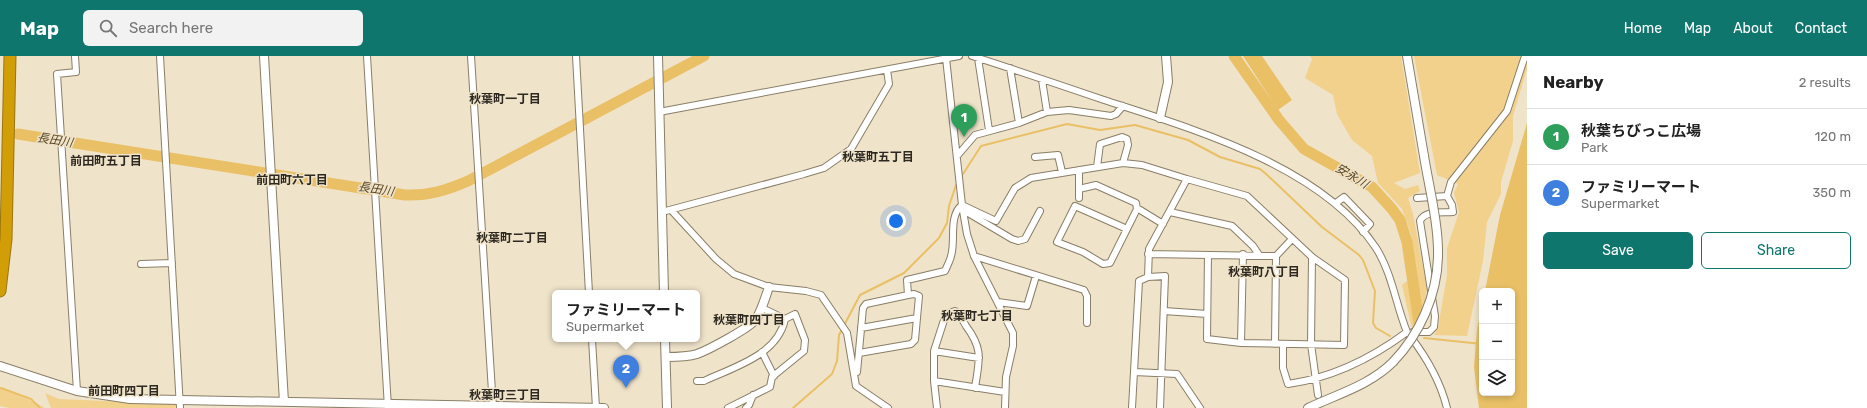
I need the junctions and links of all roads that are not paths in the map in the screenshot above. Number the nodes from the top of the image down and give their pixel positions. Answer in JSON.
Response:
{"nodes":[{"id":1,"x":10,"y":56,"type":"edge"},
{"id":2,"x":75,"y":56,"type":"edge"},
{"id":3,"x":160,"y":56,"type":"edge"},
{"id":4,"x":264,"y":56,"type":"edge"},
{"id":5,"x":367,"y":56,"type":"edge"},
{"id":6,"x":471,"y":56,"type":"edge"},
{"id":7,"x":576,"y":56,"type":"edge"},
{"id":8,"x":658,"y":56,"type":"edge"},
{"id":9,"x":959,"y":56,"type":"edge"},
{"id":10,"x":1166,"y":56,"type":"edge"},
{"id":11,"x":1407,"y":56,"type":"edge"},
{"id":12,"x":1525,"y":56,"type":"edge"},
{"id":13,"x":946,"y":57,"type":"edge"},
{"id":14,"x":975,"y":57,"type":"edge"},
{"id":15,"x":1010,"y":68,"type":"junction"},
{"id":16,"x":886,"y":70,"type":"junction"},
{"id":17,"x":1042,"y":80,"type":"junction"},
{"id":18,"x":1123,"y":106,"type":"junction"},
{"id":19,"x":659,"y":112,"type":"junction"},
{"id":20,"x":1047,"y":112,"type":"junction"},
{"id":21,"x":1160,"y":118,"type":"junction"},
{"id":22,"x":1019,"y":122,"type":"junction"},
{"id":23,"x":989,"y":130,"type":"junction"},
{"id":24,"x":957,"y":156,"type":"junction"},
{"id":25,"x":1035,"y":157,"type":"dead end"},
{"id":26,"x":1123,"y":163,"type":"junction"},
{"id":27,"x":1097,"y":167,"type":"junction"},
{"id":28,"x":1078,"y":170,"type":"junction"},
{"id":29,"x":1062,"y":172,"type":"junction"},
{"id":30,"x":1187,"y":179,"type":"junction"},
{"id":31,"x":1079,"y":190,"type":"junction"},
{"id":32,"x":1447,"y":196,"type":"junction"},
{"id":33,"x":1079,"y":198,"type":"dead end"},
{"id":34,"x":1417,"y":198,"type":"dead end"},
{"id":35,"x":1336,"y":203,"type":"junction"},
{"id":36,"x":963,"y":208,"type":"junction"},
{"id":37,"x":1137,"y":208,"type":"junction"},
{"id":38,"x":672,"y":211,"type":"junction"},
{"id":39,"x":1040,"y":211,"type":"dead end"},
{"id":40,"x":662,"y":212,"type":"junction"},
{"id":41,"x":1170,"y":212,"type":"junction"},
{"id":42,"x":1164,"y":224,"type":"junction"},
{"id":43,"x":1127,"y":229,"type":"junction"},
{"id":44,"x":1363,"y":232,"type":"junction"},
{"id":45,"x":1292,"y":239,"type":"junction"},
{"id":46,"x":1148,"y":254,"type":"junction"},
{"id":47,"x":1242,"y":254,"type":"junction"},
{"id":48,"x":1208,"y":255,"type":"junction"},
{"id":49,"x":1259,"y":255,"type":"junction"},
{"id":50,"x":974,"y":256,"type":"junction"},
{"id":51,"x":1276,"y":256,"type":"junction"},
{"id":52,"x":1312,"y":257,"type":"junction"},
{"id":53,"x":172,"y":263,"type":"junction"},
{"id":54,"x":141,"y":264,"type":"dead end"},
{"id":55,"x":1036,"y":276,"type":"junction"},
{"id":56,"x":1148,"y":277,"type":"junction"},
{"id":57,"x":769,"y":287,"type":"junction"},
{"id":58,"x":589,"y":290,"type":"edge"},
{"id":59,"x":664,"y":290,"type":"edge"},
{"id":60,"x":0,"y":291,"type":"edge"},
{"id":61,"x":908,"y":295,"type":"junction"},
{"id":62,"x":998,"y":302,"type":"junction"},
{"id":63,"x":762,"y":308,"type":"junction"},
{"id":64,"x":1164,"y":312,"type":"junction"},
{"id":65,"x":1207,"y":314,"type":"junction"},
{"id":66,"x":917,"y":318,"type":"junction"},
{"id":67,"x":785,"y":319,"type":"junction"},
{"id":68,"x":1087,"y":322,"type":"dead end"},
{"id":69,"x":861,"y":328,"type":"junction"},
{"id":70,"x":1407,"y":332,"type":"junction"},
{"id":71,"x":592,"y":342,"type":"edge"},
{"id":72,"x":665,"y":342,"type":"edge"},
{"id":73,"x":1241,"y":343,"type":"junction"},
{"id":74,"x":1275,"y":344,"type":"junction"},
{"id":75,"x":1283,"y":344,"type":"junction"},
{"id":76,"x":1311,"y":344,"type":"junction"},
{"id":77,"x":934,"y":351,"type":"junction"},
{"id":78,"x":762,"y":352,"type":"junction"},
{"id":79,"x":859,"y":353,"type":"junction"},
{"id":80,"x":666,"y":357,"type":"junction"},
{"id":81,"x":979,"y":358,"type":"junction"},
{"id":82,"x":0,"y":366,"type":"edge"},
{"id":83,"x":857,"y":372,"type":"dead end"},
{"id":84,"x":1134,"y":372,"type":"junction"},
{"id":85,"x":1162,"y":373,"type":"junction"},
{"id":86,"x":774,"y":376,"type":"junction"},
{"id":87,"x":1315,"y":378,"type":"junction"},
{"id":88,"x":934,"y":381,"type":"junction"},
{"id":89,"x":697,"y":382,"type":"dead end"},
{"id":90,"x":975,"y":388,"type":"junction"},
{"id":91,"x":77,"y":391,"type":"junction"},
{"id":92,"x":1005,"y":392,"type":"junction"},
{"id":93,"x":753,"y":395,"type":"junction"},
{"id":94,"x":1318,"y":395,"type":"dead end"},
{"id":95,"x":180,"y":404,"type":"edge"},
{"id":96,"x":284,"y":405,"type":"edge"},
{"id":97,"x":388,"y":406,"type":"edge"},
{"id":98,"x":493,"y":407,"type":"edge"},
{"id":99,"x":596,"y":408,"type":"edge"},
{"id":100,"x":604,"y":408,"type":"edge"},
{"id":101,"x":667,"y":408,"type":"edge"},
{"id":102,"x":728,"y":408,"type":"edge"},
{"id":103,"x":746,"y":408,"type":"edge"},
{"id":104,"x":888,"y":408,"type":"edge"},
{"id":105,"x":937,"y":408,"type":"edge"},
{"id":106,"x":1005,"y":408,"type":"edge"},
{"id":107,"x":1132,"y":408,"type":"edge"},
{"id":108,"x":1160,"y":408,"type":"edge"},
{"id":109,"x":1200,"y":408,"type":"edge"},
{"id":110,"x":1308,"y":408,"type":"edge"},
{"id":111,"x":1447,"y":408,"type":"edge"}],
"edges":[{"from":1,"to":60,"type":"highway"},
{"from":2,"to":91,"type":"street"},
{"from":3,"to":53,"type":"street"},
{"from":4,"to":96,"type":"street"},
{"from":5,"to":97,"type":"street"},
{"from":6,"to":98,"type":"street"},
{"from":7,"to":58,"type":"street"},
{"from":8,"to":19,"type":"street"},
{"from":9,"to":13,"type":"street"},
{"from":10,"to":21,"type":"street"},
{"from":11,"to":110,"type":"street","bridge":true},
{"from":12,"to":32,"type":"street"},
{"from":13,"to":16,"type":"street"},
{"from":13,"to":24,"type":"street"},
{"from":14,"to":15,"type":"street"},
{"from":14,"to":23,"type":"street"},
{"from":15,"to":17,"type":"street"},
{"from":15,"to":22,"type":"street"},
{"from":16,"to":19,"type":"street"},
{"from":16,"to":38,"type":"street"},
{"from":17,"to":18,"type":"street"},
{"from":17,"to":20,"type":"street"},
{"from":18,"to":20,"type":"street"},
{"from":18,"to":21,"type":"street"},
{"from":19,"to":40,"type":"street"},
{"from":20,"to":22,"type":"street"},
{"from":21,"to":35,"type":"street"},
{"from":22,"to":23,"type":"street"},
{"from":23,"to":24,"type":"street"},
{"from":24,"to":36,"type":"street"},
{"from":25,"to":29,"type":"street"},
{"from":26,"to":27,"type":"street"},
{"from":26,"to":27,"type":"street"},
{"from":26,"to":30,"type":"street"},
{"from":27,"to":28,"type":"street"},
{"from":28,"to":29,"type":"street"},
{"from":28,"to":31,"type":"street"},
{"from":29,"to":36,"type":"street"},
{"from":30,"to":41,"type":"street"},
{"from":30,"to":45,"type":"street"},
{"from":31,"to":33,"type":"street"},
{"from":31,"to":37,"type":"street"},
{"from":32,"to":34,"type":"street"},
{"from":32,"to":70,"type":"street"},
{"from":35,"to":44,"type":"street"},
{"from":35,"to":44,"type":"street"},
{"from":36,"to":39,"type":"street"},
{"from":36,"to":50,"type":"street"},
{"from":36,"to":61,"type":"street"},
{"from":37,"to":42,"type":"street"},
{"from":37,"to":43,"type":"street"},
{"from":38,"to":40,"type":"street"},
{"from":38,"to":57,"type":"street"},
{"from":40,"to":59,"type":"street"},
{"from":41,"to":42,"type":"street"},
{"from":41,"to":49,"type":"street"},
{"from":42,"to":46,"type":"street"},
{"from":43,"to":43,"type":"street"},
{"from":44,"to":70,"type":"street"},
{"from":45,"to":51,"type":"street"},
{"from":45,"to":52,"type":"street"},
{"from":46,"to":48,"type":"street"},
{"from":46,"to":56,"type":"street"},
{"from":47,"to":48,"type":"street"},
{"from":47,"to":49,"type":"street"},
{"from":47,"to":73,"type":"street"},
{"from":48,"to":65,"type":"street"},
{"from":49,"to":51,"type":"street"},
{"from":50,"to":55,"type":"street"},
{"from":50,"to":62,"type":"street"},
{"from":51,"to":74,"type":"street"},
{"from":52,"to":76,"type":"street"},
{"from":52,"to":76,"type":"street"},
{"from":53,"to":54,"type":"street"},
{"from":53,"to":95,"type":"street"},
{"from":55,"to":62,"type":"street"},
{"from":55,"to":68,"type":"street"},
{"from":56,"to":64,"type":"street"},
{"from":56,"to":84,"type":"street"},
{"from":57,"to":63,"type":"street"},
{"from":57,"to":104,"type":"street"},
{"from":61,"to":66,"type":"street"},
{"from":61,"to":69,"type":"street"},
{"from":62,"to":92,"type":"street"},
{"from":63,"to":67,"type":"street"},
{"from":63,"to":80,"type":"street"},
{"from":64,"to":65,"type":"street"},
{"from":64,"to":85,"type":"street"},
{"from":65,"to":73,"type":"street"},
{"from":66,"to":69,"type":"street"},
{"from":66,"to":79,"type":"street"},
{"from":67,"to":78,"type":"street"},
{"from":67,"to":86,"type":"street"},
{"from":69,"to":79,"type":"street"},
{"from":70,"to":87,"type":"street"},
{"from":70,"to":111,"type":"street"},
{"from":71,"to":99,"type":"street"},
{"from":72,"to":80,"type":"street"},
{"from":73,"to":74,"type":"street"},
{"from":74,"to":75,"type":"street"},
{"from":75,"to":76,"type":"street"},
{"from":75,"to":87,"type":"street"},
{"from":76,"to":87,"type":"street"},
{"from":77,"to":81,"type":"street"},
{"from":77,"to":81,"type":"street"},
{"from":77,"to":88,"type":"street"},
{"from":78,"to":86,"type":"street"},
{"from":78,"to":89,"type":"street"},
{"from":79,"to":83,"type":"street"},
{"from":80,"to":101,"type":"street"},
{"from":81,"to":90,"type":"street"},
{"from":82,"to":91,"type":"street"},
{"from":84,"to":85,"type":"street"},
{"from":84,"to":107,"type":"street"},
{"from":85,"to":108,"type":"street"},
{"from":85,"to":109,"type":"street"},
{"from":86,"to":93,"type":"street"},
{"from":87,"to":94,"type":"street"},
{"from":88,"to":90,"type":"street"},
{"from":88,"to":105,"type":"street"},
{"from":90,"to":92,"type":"street"},
{"from":91,"to":95,"type":"street"},
{"from":92,"to":106,"type":"street"},
{"from":93,"to":102,"type":"street"},
{"from":93,"to":103,"type":"street"},
{"from":95,"to":96,"type":"street"},
{"from":96,"to":97,"type":"street"},
{"from":97,"to":98,"type":"street"},
{"from":98,"to":99,"type":"street"},
{"from":99,"to":100,"type":"street"}]}
